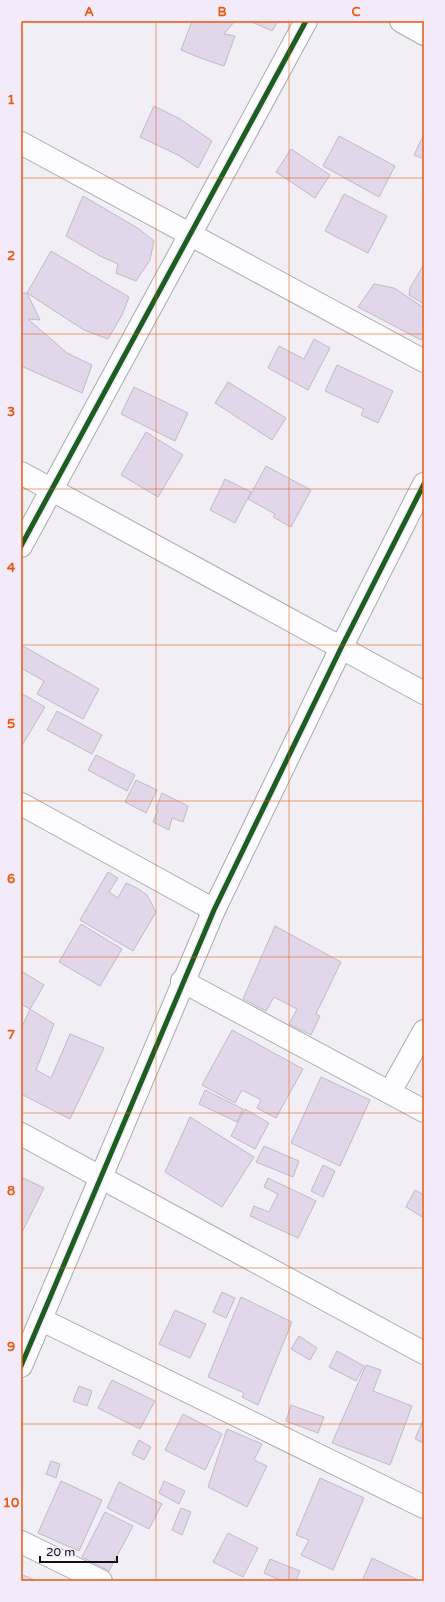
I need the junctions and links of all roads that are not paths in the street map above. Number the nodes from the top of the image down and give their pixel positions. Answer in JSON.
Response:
{"nodes":[{"id":1,"x":306,"y":21,"type":"edge"},
{"id":2,"x":401,"y":21,"type":"edge"},
{"id":3,"x":424,"y":34,"type":"edge"},
{"id":4,"x":21,"y":143,"type":"edge"},
{"id":5,"x":190,"y":235,"type":"junction"},
{"id":6,"x":424,"y":361,"type":"edge"},
{"id":7,"x":21,"y":474,"type":"edge"},
{"id":8,"x":424,"y":484,"type":"edge"},
{"id":9,"x":51,"y":490,"type":"junction"},
{"id":10,"x":21,"y":546,"type":"edge"},
{"id":11,"x":341,"y":648,"type":"junction"},
{"id":12,"x":424,"y":693,"type":"edge"},
{"id":13,"x":21,"y":804,"type":"edge"},
{"id":14,"x":214,"y":910,"type":"junction"},
{"id":15,"x":182,"y":981,"type":"junction"},
{"id":16,"x":424,"y":1031,"type":"edge"},
{"id":17,"x":390,"y":1092,"type":"junction"},
{"id":18,"x":424,"y":1111,"type":"edge"},
{"id":19,"x":21,"y":1134,"type":"edge"},
{"id":20,"x":102,"y":1178,"type":"junction"},
{"id":21,"x":42,"y":1320,"type":"junction"},
{"id":22,"x":424,"y":1353,"type":"edge"},
{"id":23,"x":21,"y":1366,"type":"edge"},
{"id":24,"x":424,"y":1507,"type":"edge"},
{"id":25,"x":21,"y":1542,"type":"edge"},
{"id":26,"x":101,"y":1581,"type":"edge"}],
"edges":[{"from":1,"to":5,"type":"street"},
{"from":2,"to":3,"type":"street"},
{"from":4,"to":5,"type":"street"},
{"from":5,"to":6,"type":"street"},
{"from":5,"to":9,"type":"street"},
{"from":7,"to":9,"type":"street"},
{"from":8,"to":11,"type":"street"},
{"from":9,"to":10,"type":"street"},
{"from":9,"to":11,"type":"street"},
{"from":11,"to":12,"type":"street"},
{"from":11,"to":14,"type":"street"},
{"from":13,"to":14,"type":"street"},
{"from":14,"to":15,"type":"street"},
{"from":15,"to":17,"type":"street"},
{"from":15,"to":20,"type":"street"},
{"from":16,"to":17,"type":"street"},
{"from":17,"to":18,"type":"street"},
{"from":19,"to":20,"type":"street"},
{"from":20,"to":21,"type":"street"},
{"from":20,"to":22,"type":"street"},
{"from":21,"to":23,"type":"street"},
{"from":21,"to":24,"type":"street"},
{"from":25,"to":26,"type":"street"}]}
